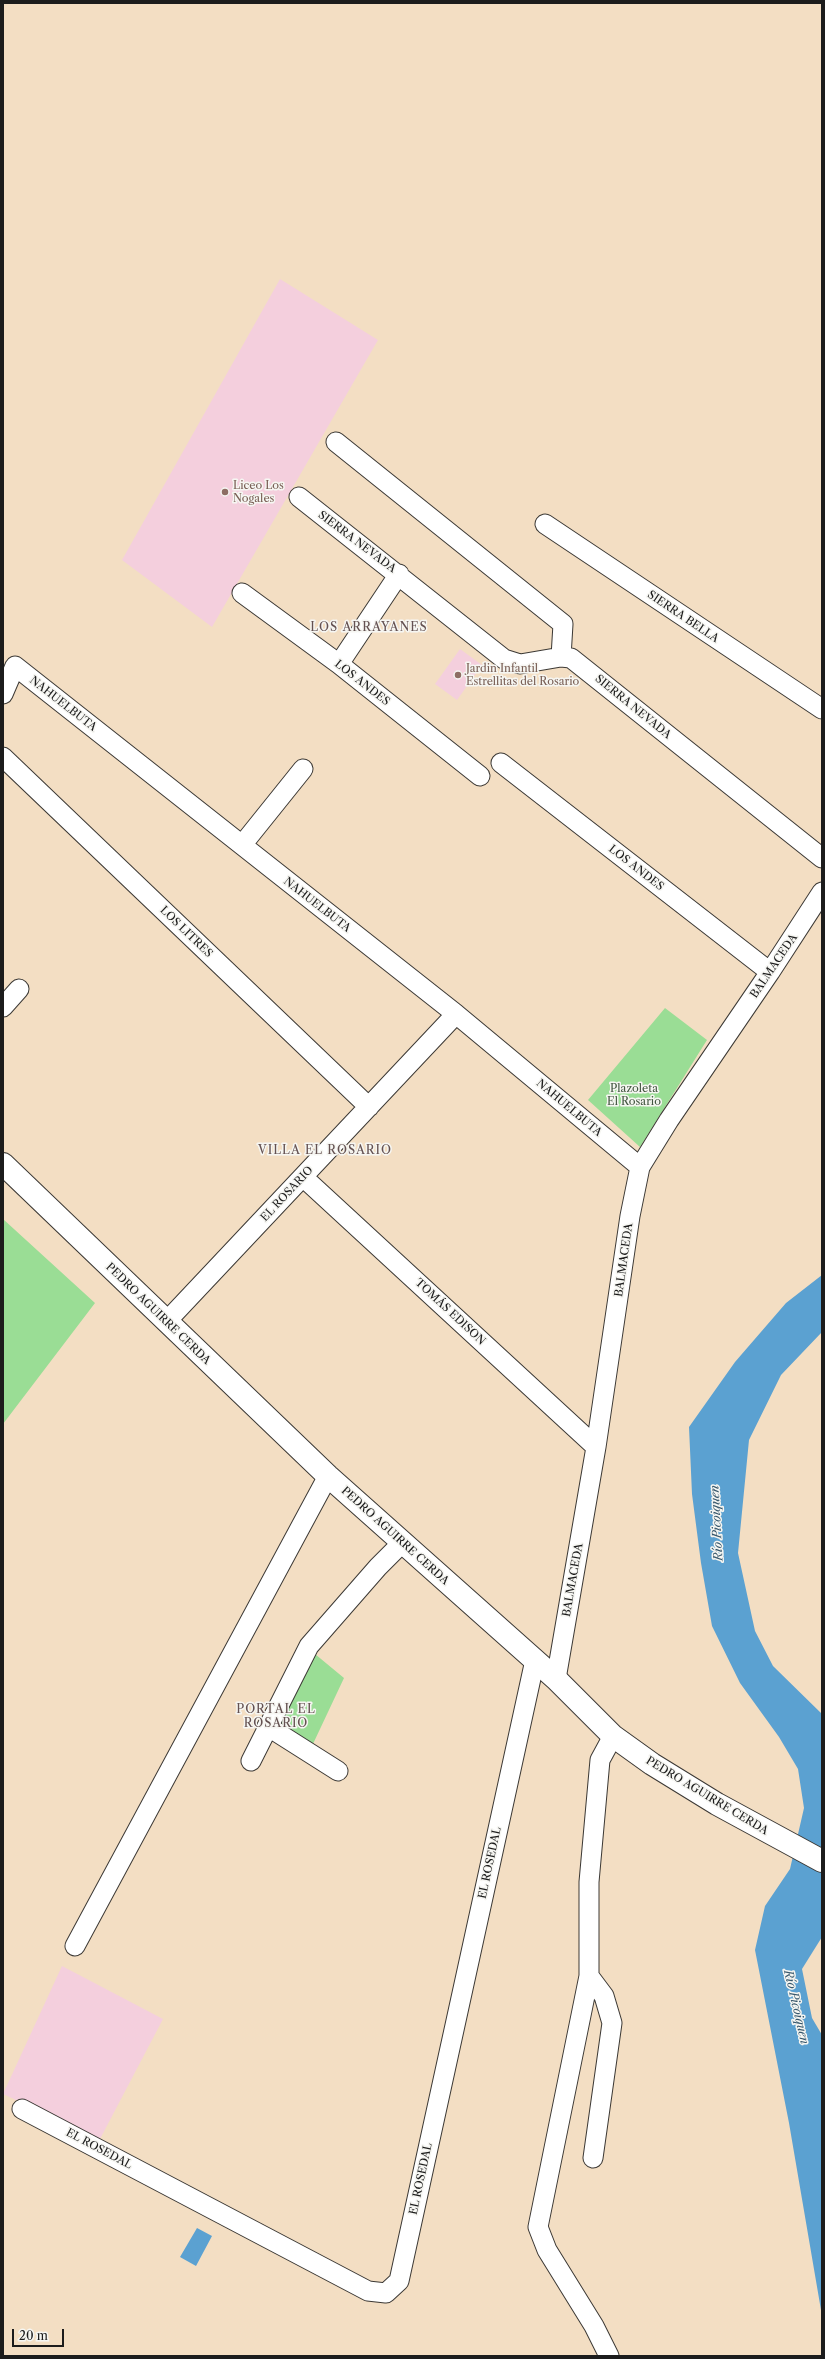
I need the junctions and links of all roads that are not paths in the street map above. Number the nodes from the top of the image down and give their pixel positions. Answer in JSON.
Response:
{"nodes":[{"id":1,"x":336,"y":442,"type":"dead end"},
{"id":2,"x":299,"y":497,"type":"dead end"},
{"id":3,"x":545,"y":524,"type":"dead end"},
{"id":4,"x":399,"y":574,"type":"junction"},
{"id":5,"x":242,"y":593,"type":"dead end"},
{"id":6,"x":561,"y":657,"type":"junction"},
{"id":7,"x":339,"y":664,"type":"junction"},
{"id":8,"x":3,"y":694,"type":"edge"},
{"id":9,"x":822,"y":709,"type":"edge"},
{"id":10,"x":3,"y":756,"type":"edge"},
{"id":11,"x":501,"y":763,"type":"dead end"},
{"id":12,"x":303,"y":769,"type":"dead end"},
{"id":13,"x":480,"y":776,"type":"dead end"},
{"id":14,"x":242,"y":845,"type":"junction"},
{"id":15,"x":822,"y":858,"type":"edge"},
{"id":16,"x":822,"y":892,"type":"edge"},
{"id":17,"x":770,"y":972,"type":"junction"},
{"id":18,"x":19,"y":989,"type":"dead end"},
{"id":19,"x":3,"y":1007,"type":"edge"},
{"id":20,"x":456,"y":1014,"type":"junction"},
{"id":21,"x":369,"y":1106,"type":"junction"},
{"id":22,"x":3,"y":1164,"type":"edge"},
{"id":23,"x":640,"y":1167,"type":"junction"},
{"id":24,"x":303,"y":1177,"type":"junction"},
{"id":25,"x":166,"y":1322,"type":"junction"},
{"id":26,"x":596,"y":1447,"type":"junction"},
{"id":27,"x":328,"y":1476,"type":"junction"},
{"id":28,"x":403,"y":1542,"type":"junction"},
{"id":29,"x":535,"y":1660,"type":"junction"},
{"id":30,"x":556,"y":1679,"type":"junction"},
{"id":31,"x":267,"y":1726,"type":"junction"},
{"id":32,"x":613,"y":1736,"type":"junction"},
{"id":33,"x":251,"y":1761,"type":"dead end"},
{"id":34,"x":338,"y":1771,"type":"dead end"},
{"id":35,"x":822,"y":1861,"type":"edge"},
{"id":36,"x":75,"y":1946,"type":"dead end"},
{"id":37,"x":589,"y":1976,"type":"junction"},
{"id":38,"x":22,"y":2109,"type":"dead end"},
{"id":39,"x":593,"y":2158,"type":"dead end"},
{"id":40,"x":610,"y":2356,"type":"edge"}],
"edges":[{"from":1,"to":6,"type":"street"},
{"from":2,"to":4,"type":"street","name":"SIERRA NEVADA"},
{"from":3,"to":9,"type":"street","name":"SIERRA BELLA"},
{"from":4,"to":6,"type":"street","name":"SIERRA NEVADA"},
{"from":4,"to":7,"type":"street"},
{"from":5,"to":7,"type":"street","name":"LOS ANDES"},
{"from":6,"to":15,"type":"street","name":"SIERRA NEVADA"},
{"from":7,"to":13,"type":"street","name":"LOS ANDES"},
{"from":8,"to":14,"type":"street","name":"NAHUELBUTA"},
{"from":10,"to":21,"type":"street","name":"LOS LITRES"},
{"from":11,"to":17,"type":"street","name":"LOS ANDES"},
{"from":12,"to":14,"type":"street"},
{"from":14,"to":20,"type":"street","name":"NAHUELBUTA"},
{"from":16,"to":17,"type":"street","name":"BALMACEDA"},
{"from":17,"to":23,"type":"street","name":"BALMACEDA"},
{"from":18,"to":19,"type":"street"},
{"from":20,"to":21,"type":"street","name":"EL ROSARIO"},
{"from":20,"to":23,"type":"street","name":"NAHUELBUTA"},
{"from":21,"to":24,"type":"street","name":"EL ROSARIO"},
{"from":22,"to":25,"type":"main road","name":"PEDRO AGUIRRE CERDA"},
{"from":23,"to":26,"type":"street","name":"BALMACEDA"},
{"from":24,"to":25,"type":"street","name":"EL ROSARIO"},
{"from":24,"to":26,"type":"street","name":"TOMÁS EDISON"},
{"from":25,"to":27,"type":"main road","name":"PEDRO AGUIRRE CERDA"},
{"from":26,"to":30,"type":"street","name":"BALMACEDA"},
{"from":27,"to":28,"type":"main road","name":"PEDRO AGUIRRE CERDA"},
{"from":27,"to":36,"type":"street"},
{"from":28,"to":29,"type":"main road","name":"PEDRO AGUIRRE CERDA"},
{"from":28,"to":31,"type":"street"},
{"from":29,"to":30,"type":"main road","name":"PEDRO AGUIRRE CERDA"},
{"from":29,"to":38,"type":"street","name":"EL ROSEDAL"},
{"from":30,"to":32,"type":"main road","name":"PEDRO AGUIRRE CERDA"},
{"from":31,"to":33,"type":"street"},
{"from":31,"to":34,"type":"street"},
{"from":32,"to":35,"type":"main road","name":"PEDRO AGUIRRE CERDA"},
{"from":32,"to":37,"type":"street"},
{"from":37,"to":39,"type":"street"},
{"from":37,"to":40,"type":"street"}]}
